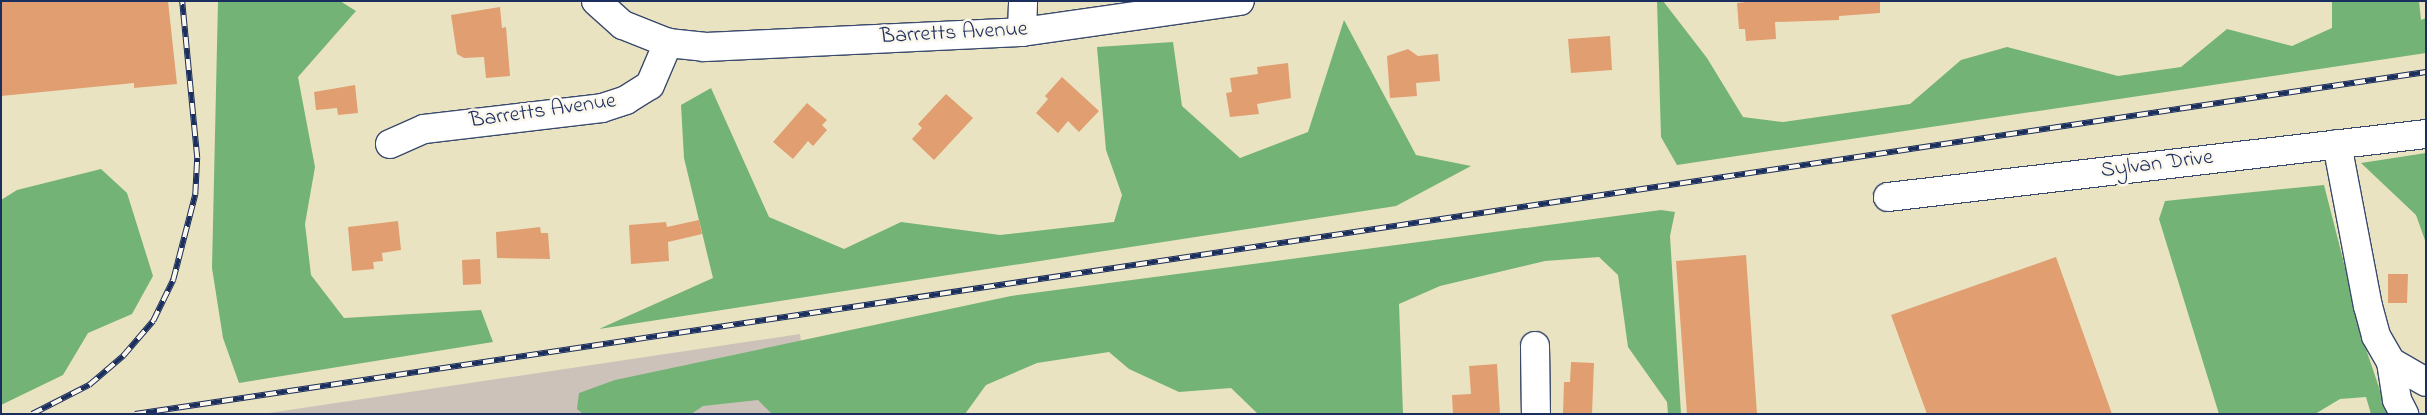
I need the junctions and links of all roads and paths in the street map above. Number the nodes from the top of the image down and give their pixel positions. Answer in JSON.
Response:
{"nodes":[{"id":1,"x":596,"y":1,"type":"edge"},
{"id":2,"x":1023,"y":1,"type":"edge"},
{"id":3,"x":1240,"y":1,"type":"edge"},
{"id":4,"x":1022,"y":32,"type":"junction"},
{"id":5,"x":668,"y":43,"type":"junction"},
{"id":6,"x":2426,"y":134,"type":"edge"},
{"id":7,"x":390,"y":144,"type":"dead end"},
{"id":8,"x":2337,"y":144,"type":"junction"},
{"id":9,"x":1888,"y":197,"type":"dead end"},
{"id":10,"x":1535,"y":346,"type":"dead end"},
{"id":11,"x":2391,"y":362,"type":"junction"},
{"id":12,"x":2426,"y":382,"type":"edge"},
{"id":13,"x":1536,"y":414,"type":"edge"},
{"id":14,"x":2404,"y":414,"type":"edge"}],
"edges":[{"from":1,"to":5,"type":"street","name":"Barretts Avenue"},
{"from":2,"to":4,"type":"street"},
{"from":3,"to":4,"type":"street","name":"Barretts Avenue"},
{"from":4,"to":5,"type":"street","name":"Barretts Avenue"},
{"from":5,"to":7,"type":"street","name":"Barretts Avenue"},
{"from":6,"to":8,"type":"street","name":"Sylvan Drive"},
{"from":8,"to":9,"type":"street","name":"Sylvan Drive"},
{"from":8,"to":11,"type":"street"},
{"from":10,"to":13,"type":"street"},
{"from":11,"to":12,"type":"street"},
{"from":11,"to":14,"type":"street"}]}
